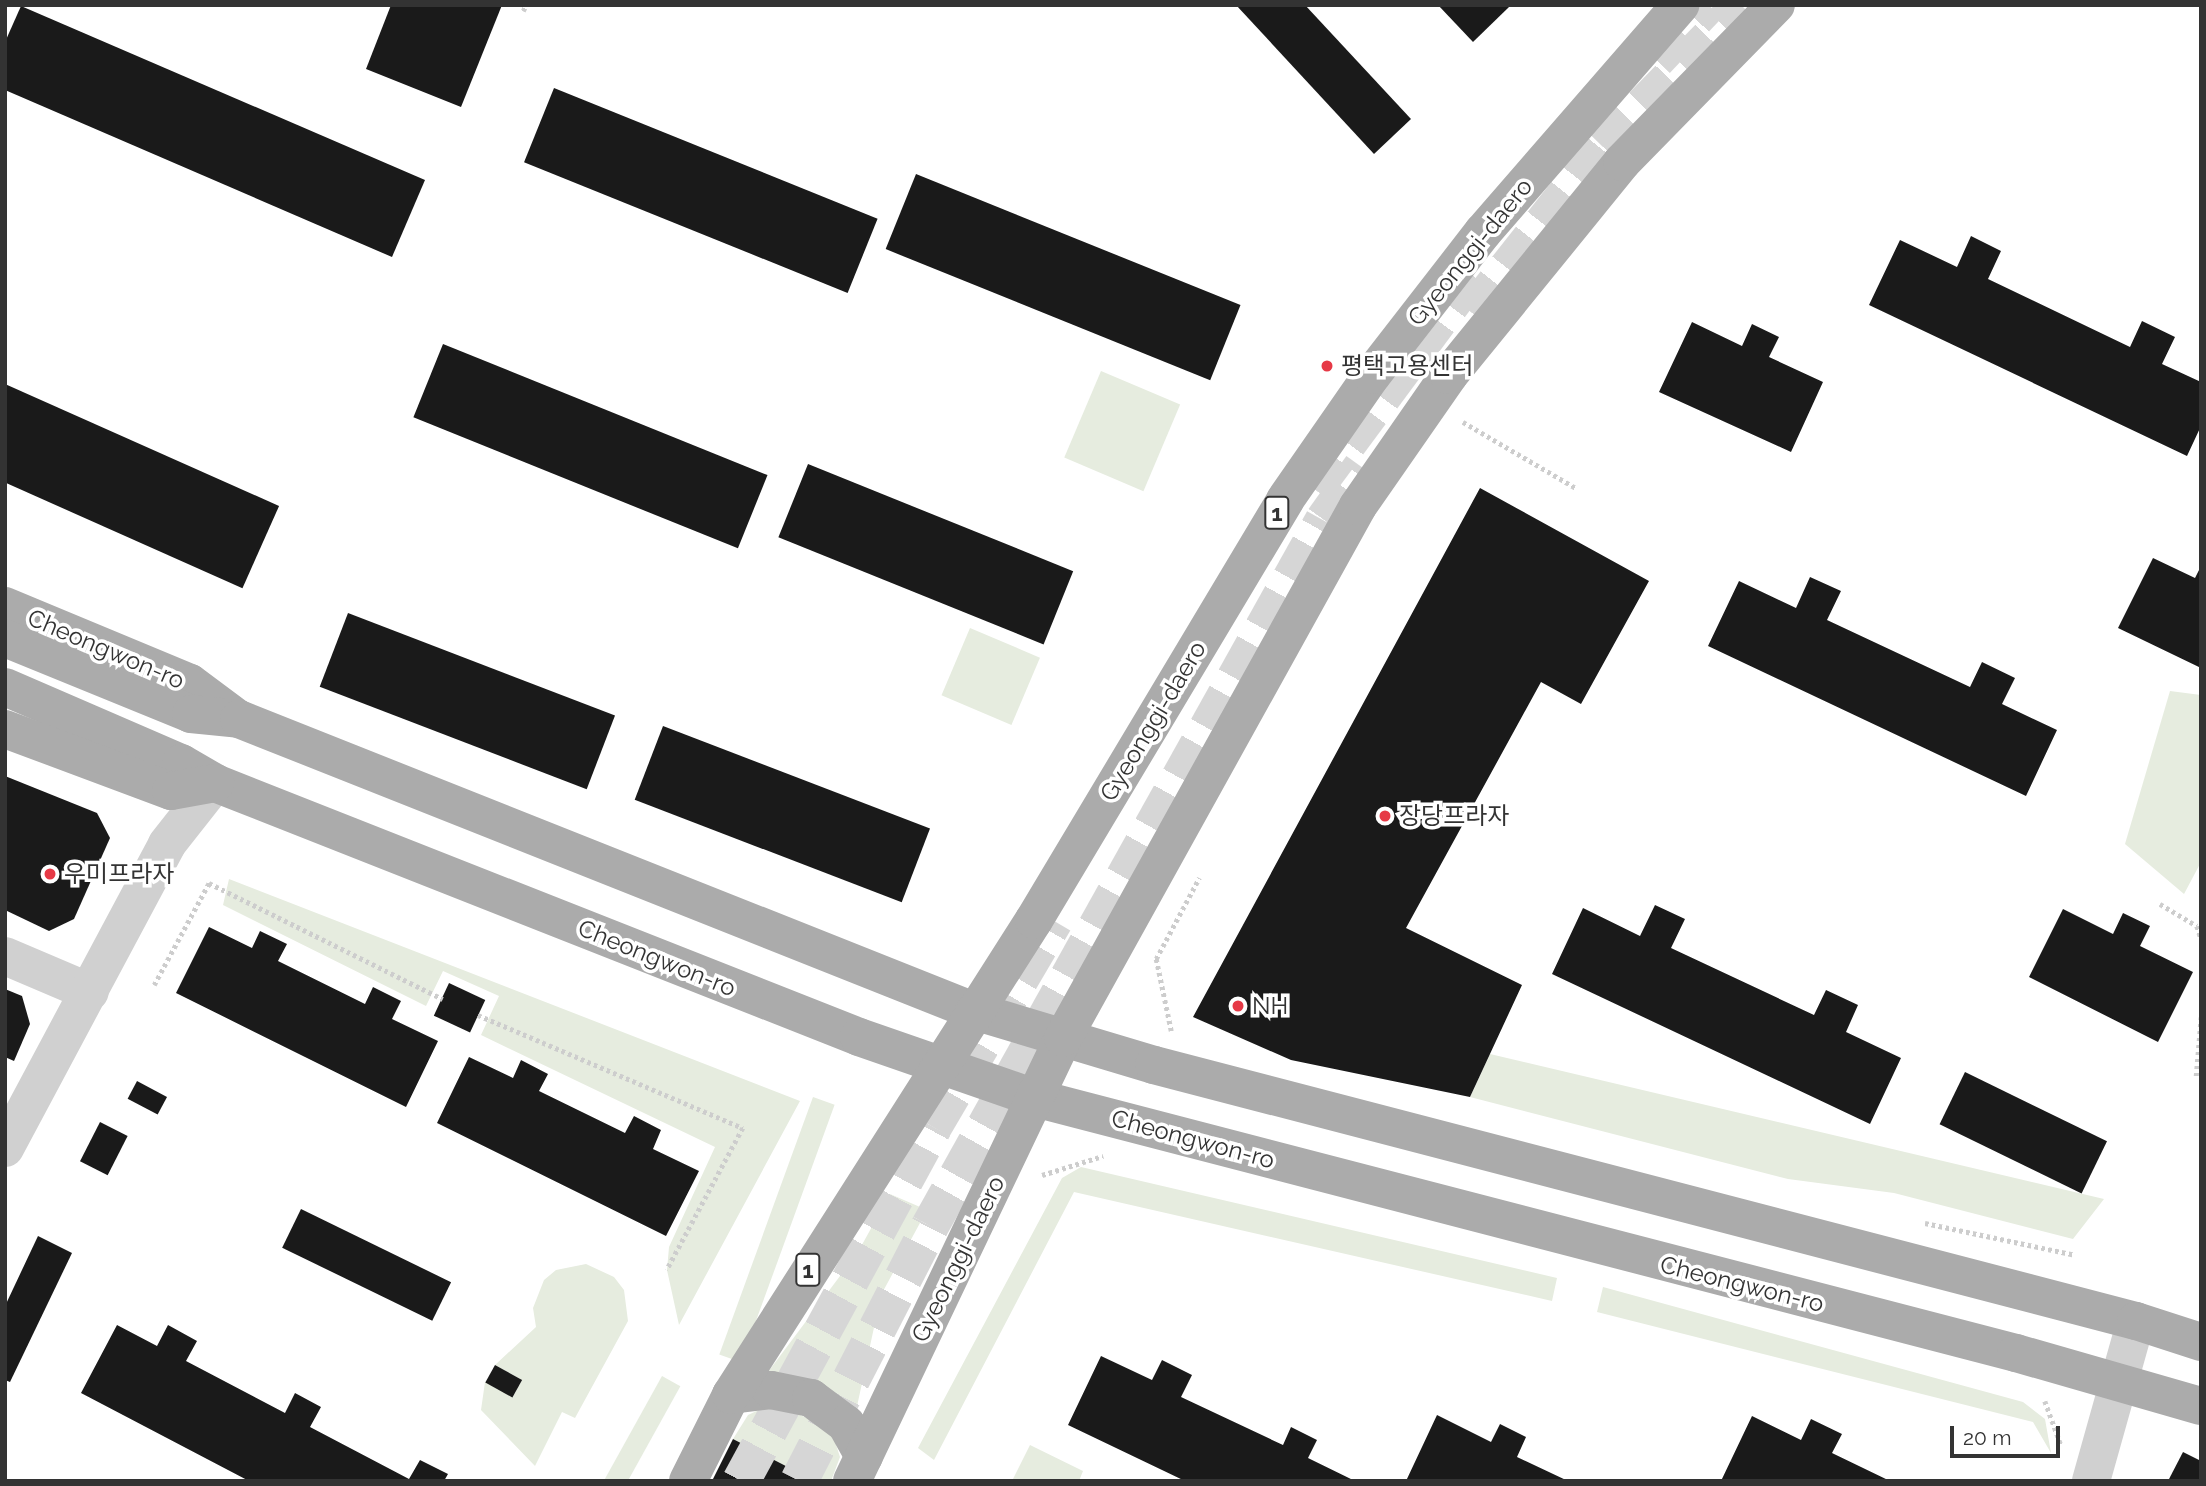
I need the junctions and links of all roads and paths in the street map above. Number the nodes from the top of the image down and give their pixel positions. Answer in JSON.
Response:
{"nodes":[{"id":1,"x":1776,"y":5,"type":"edge"},
{"id":2,"x":1669,"y":9,"type":"edge"},
{"id":3,"x":1468,"y":409,"type":"dead end"},
{"id":4,"x":1460,"y":420,"type":"junction"},
{"id":5,"x":1452,"y":430,"type":"dead end"},
{"id":6,"x":1576,"y":488,"type":"dead end"},
{"id":7,"x":5,"y":606,"type":"edge"},
{"id":8,"x":5,"y":638,"type":"edge"},
{"id":9,"x":5,"y":687,"type":"edge"},
{"id":10,"x":239,"y":719,"type":"junction"},
{"id":11,"x":5,"y":729,"type":"edge"},
{"id":12,"x":215,"y":783,"type":"junction"},
{"id":13,"x":1206,"y":865,"type":"dead end"},
{"id":14,"x":2160,"y":904,"type":"dead end"},
{"id":15,"x":2201,"y":938,"type":"edge"},
{"id":16,"x":5,"y":956,"type":"edge"},
{"id":17,"x":154,"y":985,"type":"dead end"},
{"id":18,"x":90,"y":992,"type":"junction"},
{"id":19,"x":443,"y":999,"type":"dead end"},
{"id":20,"x":974,"y":1011,"type":"junction"},
{"id":21,"x":478,"y":1015,"type":"dead end"},
{"id":22,"x":2201,"y":1017,"type":"edge"},
{"id":23,"x":1180,"y":1034,"type":"dead end"},
{"id":24,"x":1063,"y":1038,"type":"junction"},
{"id":25,"x":939,"y":1066,"type":"junction"},
{"id":26,"x":2196,"y":1076,"type":"dead end"},
{"id":27,"x":1035,"y":1098,"type":"junction"},
{"id":28,"x":5,"y":1148,"type":"edge"},
{"id":29,"x":1111,"y":1153,"type":"dead end"},
{"id":30,"x":1036,"y":1185,"type":"dead end"},
{"id":31,"x":667,"y":1270,"type":"dead end"},
{"id":32,"x":2136,"y":1321,"type":"junction"},
{"id":33,"x":2201,"y":1342,"type":"edge"},
{"id":34,"x":2118,"y":1380,"type":"junction"},
{"id":35,"x":731,"y":1395,"type":"junction"},
{"id":36,"x":2035,"y":1397,"type":"dead end"},
{"id":37,"x":2201,"y":1406,"type":"edge"},
{"id":38,"x":858,"y":1469,"type":"edge"},
{"id":39,"x":2079,"y":1469,"type":"edge"},
{"id":40,"x":688,"y":1481,"type":"edge"}],
"edges":[{"from":1,"to":24,"type":"main road","name":"Gyeonggi-daero"},
{"from":2,"to":20,"type":"main road","name":"Gyeonggi-daero","number":"1"},
{"from":3,"to":4,"type":"path"},
{"from":4,"to":5,"type":"path"},
{"from":4,"to":6,"type":"path"},
{"from":7,"to":10,"type":"main road","name":"Cheongwon-ro"},
{"from":8,"to":10,"type":"main road","name":"Cheongwon-ro"},
{"from":9,"to":12,"type":"main road","name":"Cheongwon-ro"},
{"from":10,"to":20,"type":"main road","name":"Cheongwon-ro"},
{"from":11,"to":12,"type":"main road"},
{"from":12,"to":18,"type":"street"},
{"from":12,"to":25,"type":"main road","name":"Cheongwon-ro"},
{"from":13,"to":23,"type":"path"},
{"from":14,"to":15,"type":"path"},
{"from":16,"to":18,"type":"street"},
{"from":17,"to":19,"type":"path"},
{"from":18,"to":28,"type":"street"},
{"from":20,"to":24,"type":"main road","name":"Cheongwon-ro"},
{"from":20,"to":25,"type":"main road","name":"Gyeonggi-daero","number":"1"},
{"from":21,"to":31,"type":"path"},
{"from":22,"to":26,"type":"path"},
{"from":24,"to":27,"type":"main road","name":"Gyeonggi-daero"},
{"from":24,"to":32,"type":"main road","name":"Cheongwon-ro"},
{"from":25,"to":27,"type":"main road","name":"Cheongwon-ro"},
{"from":25,"to":35,"type":"main road","name":"Gyeonggi-daero","number":"1"},
{"from":27,"to":34,"type":"main road","name":"Cheongwon-ro"},
{"from":27,"to":38,"type":"main road","name":"Gyeonggi-daero"},
{"from":29,"to":30,"type":"path"},
{"from":32,"to":33,"type":"main road","name":"Cheongwon-ro"},
{"from":32,"to":34,"type":"street"},
{"from":34,"to":37,"type":"main road","name":"Cheongwon-ro"},
{"from":34,"to":39,"type":"street"},
{"from":35,"to":38,"type":"main road"},
{"from":35,"to":40,"type":"main road","name":"Gyeonggi-daero","number":"1"},
{"from":36,"to":39,"type":"path"}]}
